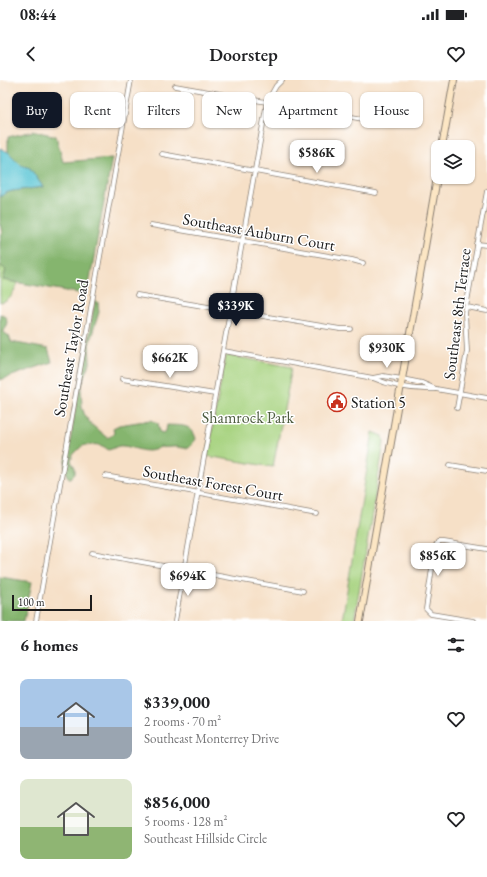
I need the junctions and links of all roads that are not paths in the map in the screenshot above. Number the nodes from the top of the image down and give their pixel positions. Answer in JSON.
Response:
{"nodes":[{"id":1,"x":131,"y":80,"type":"edge"},
{"id":2,"x":282,"y":80,"type":"edge"},
{"id":3,"x":454,"y":80,"type":"edge"},
{"id":4,"x":175,"y":86,"type":"dead end"},
{"id":5,"x":273,"y":92,"type":"edge"},
{"id":6,"x":264,"y":101,"type":"edge"},
{"id":7,"x":264,"y":121,"type":"edge"},
{"id":8,"x":443,"y":140,"type":"edge"},
{"id":9,"x":162,"y":154,"type":"dead end"},
{"id":10,"x":256,"y":171,"type":"junction"},
{"id":11,"x":436,"y":184,"type":"edge"},
{"id":12,"x":487,"y":191,"type":"edge"},
{"id":13,"x":376,"y":193,"type":"dead end"},
{"id":14,"x":150,"y":225,"type":"dead end"},
{"id":15,"x":243,"y":241,"type":"junction"},
{"id":16,"x":477,"y":244,"type":"junction"},
{"id":17,"x":487,"y":245,"type":"edge"},
{"id":18,"x":363,"y":264,"type":"dead end"},
{"id":19,"x":137,"y":295,"type":"dead end"},
{"id":20,"x":466,"y":307,"type":"junction"},
{"id":21,"x":231,"y":311,"type":"junction"},
{"id":22,"x":487,"y":311,"type":"edge"},
{"id":23,"x":351,"y":329,"type":"dead end"},
{"id":24,"x":224,"y":351,"type":"junction"},
{"id":25,"x":373,"y":378,"type":"junction"},
{"id":26,"x":122,"y":379,"type":"dead end"},
{"id":27,"x":402,"y":379,"type":"junction"},
{"id":28,"x":401,"y":388,"type":"junction"},
{"id":29,"x":436,"y":389,"type":"junction"},
{"id":30,"x":459,"y":393,"type":"junction"},
{"id":31,"x":215,"y":394,"type":"junction"},
{"id":32,"x":487,"y":398,"type":"edge"},
{"id":33,"x":457,"y":408,"type":"dead end"},
{"id":34,"x":450,"y":465,"type":"dead end"},
{"id":35,"x":487,"y":471,"type":"edge"},
{"id":36,"x":105,"y":476,"type":"dead end"},
{"id":37,"x":198,"y":493,"type":"junction"},
{"id":38,"x":317,"y":514,"type":"dead end"},
{"id":39,"x":436,"y":538,"type":"dead end"},
{"id":40,"x":438,"y":542,"type":"junction"},
{"id":41,"x":487,"y":549,"type":"edge"},
{"id":42,"x":92,"y":553,"type":"dead end"},
{"id":43,"x":185,"y":570,"type":"junction"},
{"id":44,"x":303,"y":591,"type":"dead end"},
{"id":45,"x":36,"y":621,"type":"edge"},
{"id":46,"x":175,"y":621,"type":"edge"},
{"id":47,"x":360,"y":621,"type":"edge"},
{"id":48,"x":473,"y":621,"type":"edge"}],
"edges":[{"from":1,"to":45,"type":"street","name":"Southeast Taylor Road"},
{"from":2,"to":5,"type":"street"},
{"from":3,"to":8,"type":"main road"},
{"from":4,"to":6,"type":"street"},
{"from":7,"to":10,"type":"street"},
{"from":9,"to":10,"type":"street"},
{"from":10,"to":13,"type":"street"},
{"from":10,"to":15,"type":"street"},
{"from":11,"to":27,"type":"main road"},
{"from":12,"to":16,"type":"street","name":"Southeast 8th Terrace"},
{"from":14,"to":15,"type":"street","name":"Southeast Auburn Court"},
{"from":15,"to":18,"type":"street","name":"Southeast Auburn Court"},
{"from":15,"to":21,"type":"street"},
{"from":16,"to":17,"type":"street"},
{"from":16,"to":20,"type":"street","name":"Southeast 8th Terrace"},
{"from":19,"to":21,"type":"street"},
{"from":20,"to":22,"type":"street"},
{"from":20,"to":30,"type":"street","name":"Southeast 8th Terrace"},
{"from":21,"to":23,"type":"street"},
{"from":21,"to":24,"type":"street"},
{"from":24,"to":25,"type":"street"},
{"from":24,"to":31,"type":"street"},
{"from":25,"to":27,"type":"street"},
{"from":25,"to":28,"type":"street"},
{"from":26,"to":31,"type":"street"},
{"from":27,"to":28,"type":"main road"},
{"from":27,"to":29,"type":"street"},
{"from":28,"to":29,"type":"street"},
{"from":28,"to":47,"type":"main road"},
{"from":29,"to":30,"type":"street"},
{"from":30,"to":32,"type":"street"},
{"from":30,"to":33,"type":"street","name":"Southeast 8th Terrace"},
{"from":31,"to":37,"type":"street"},
{"from":34,"to":35,"type":"street"},
{"from":36,"to":37,"type":"street","name":"Southeast Forest Court"},
{"from":37,"to":38,"type":"street","name":"Southeast Forest Court"},
{"from":37,"to":43,"type":"street"},
{"from":39,"to":40,"type":"street"},
{"from":40,"to":41,"type":"street"},
{"from":40,"to":48,"type":"street"},
{"from":42,"to":43,"type":"street"},
{"from":43,"to":44,"type":"street"},
{"from":43,"to":46,"type":"street"}]}
